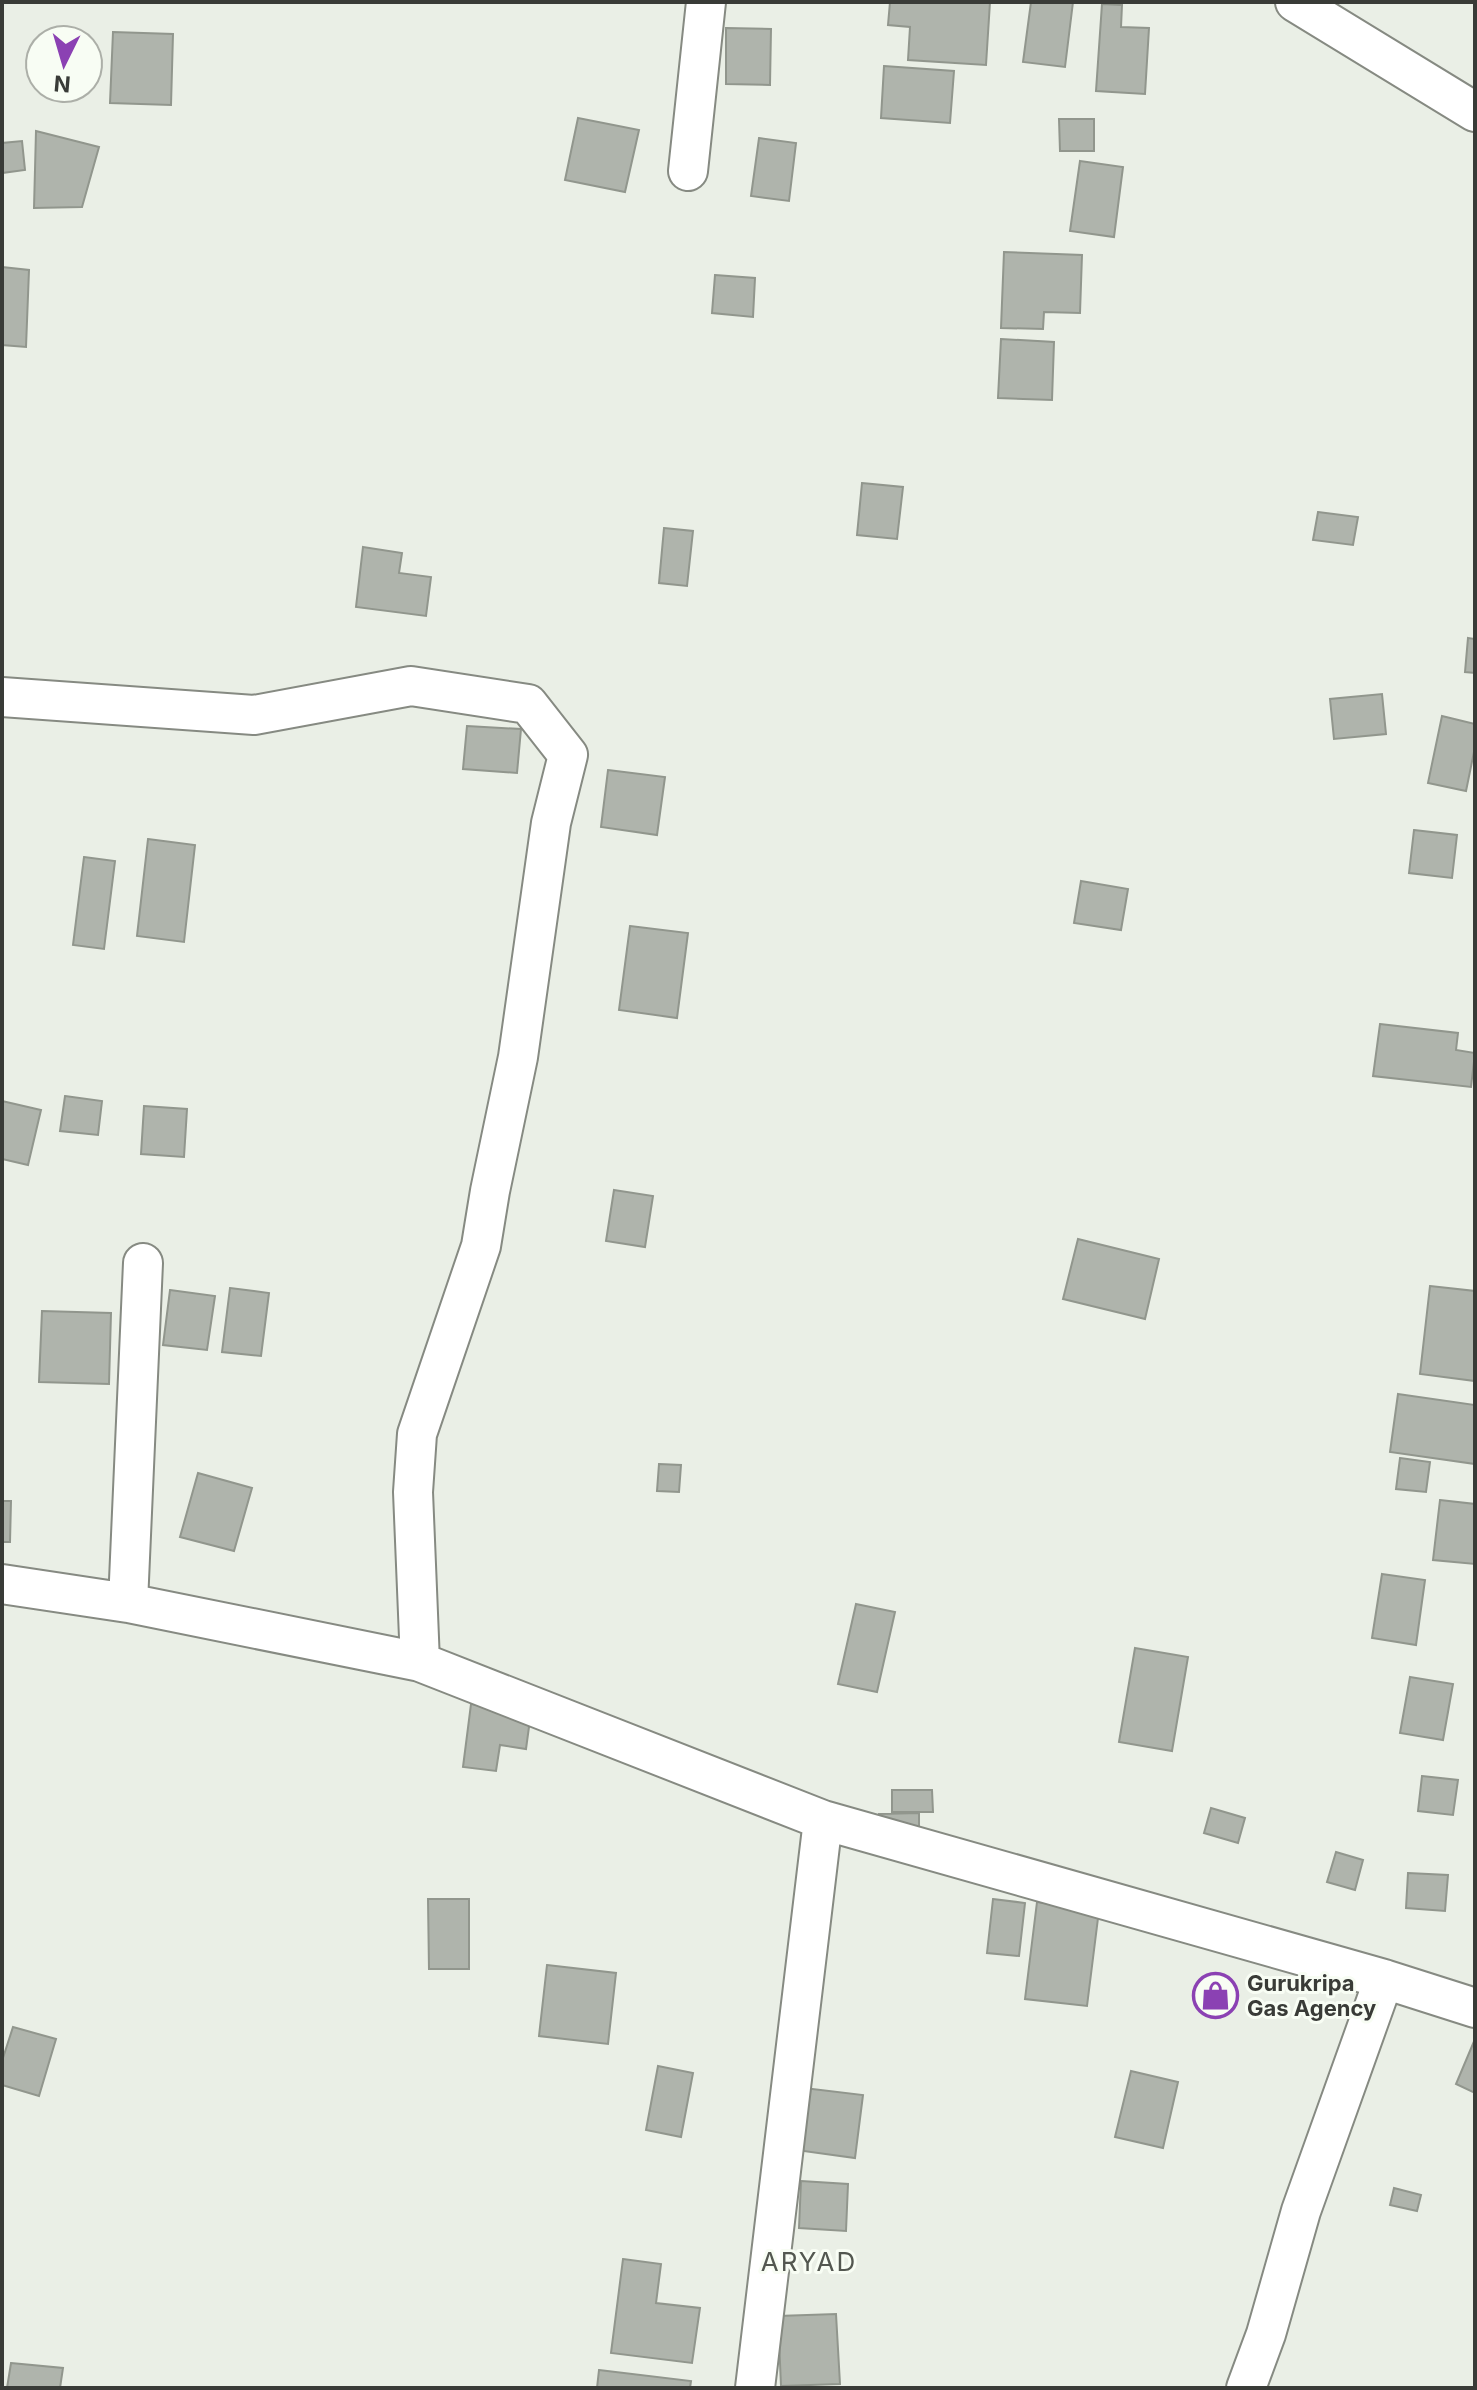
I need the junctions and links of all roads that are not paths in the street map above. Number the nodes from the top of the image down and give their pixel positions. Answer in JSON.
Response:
{"nodes":[{"id":1,"x":706,"y":2,"type":"edge"},
{"id":2,"x":1295,"y":2,"type":"edge"},
{"id":3,"x":1475,"y":112,"type":"edge"},
{"id":4,"x":688,"y":171,"type":"dead end"},
{"id":5,"x":2,"y":697,"type":"edge"},
{"id":6,"x":143,"y":1263,"type":"dead end"},
{"id":7,"x":2,"y":1584,"type":"edge"},
{"id":8,"x":128,"y":1603,"type":"junction"},
{"id":9,"x":420,"y":1662,"type":"junction"},
{"id":10,"x":823,"y":1820,"type":"junction"},
{"id":11,"x":1384,"y":1979,"type":"junction"},
{"id":12,"x":1475,"y":2008,"type":"edge"},
{"id":13,"x":755,"y":2388,"type":"edge"},
{"id":14,"x":1246,"y":2388,"type":"edge"}],
"edges":[{"from":1,"to":4,"type":"street"},
{"from":2,"to":3,"type":"street"},
{"from":5,"to":9,"type":"street"},
{"from":6,"to":8,"type":"street"},
{"from":7,"to":8,"type":"street"},
{"from":8,"to":9,"type":"street"},
{"from":9,"to":10,"type":"street"},
{"from":10,"to":11,"type":"street"},
{"from":10,"to":13,"type":"street"},
{"from":11,"to":12,"type":"street"},
{"from":11,"to":14,"type":"street"}]}
